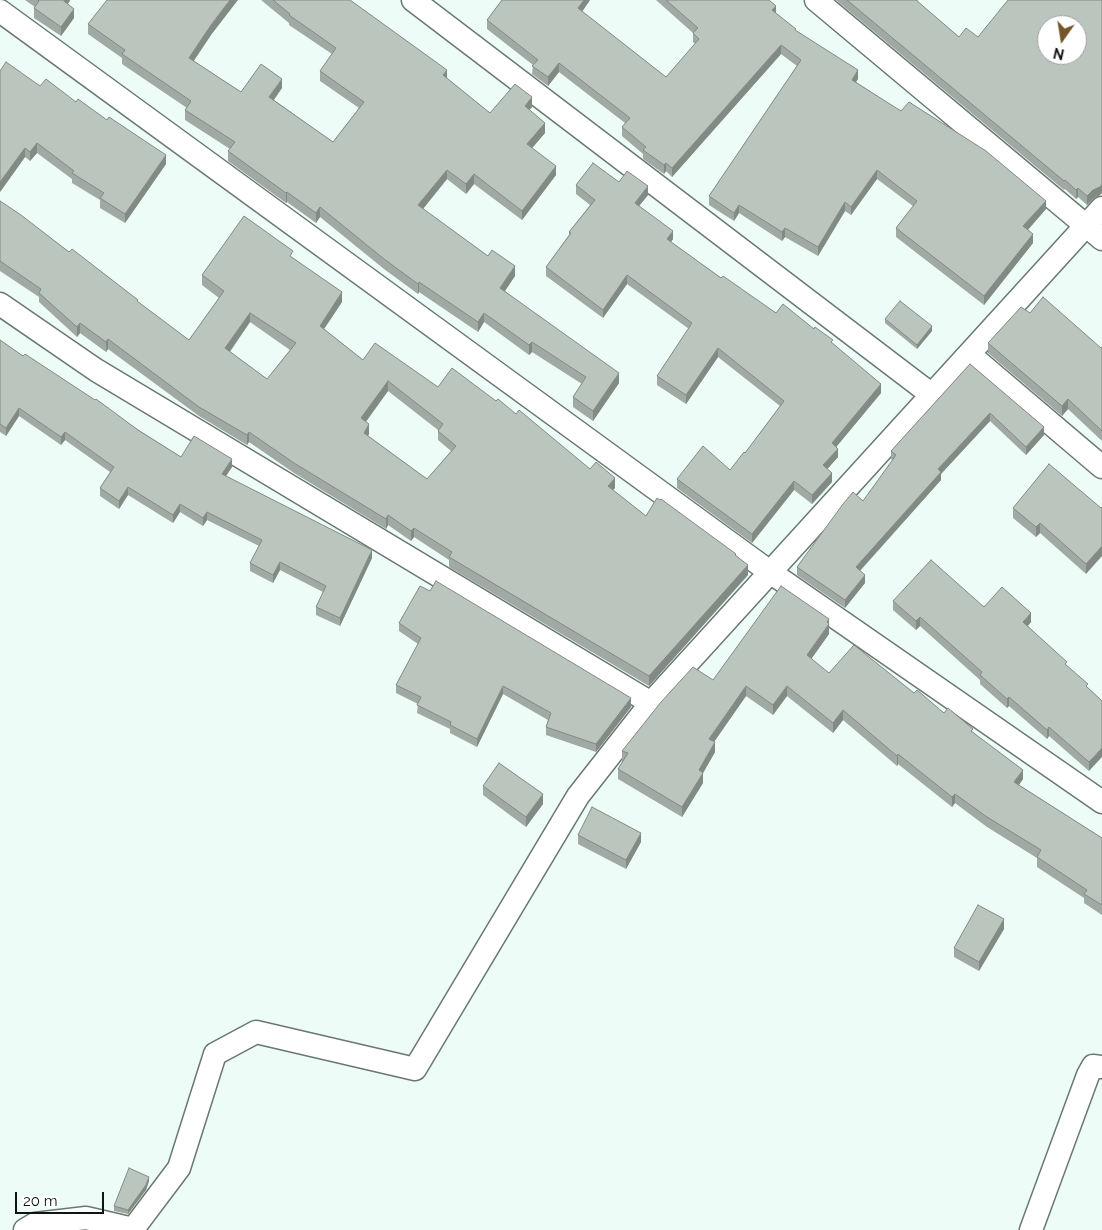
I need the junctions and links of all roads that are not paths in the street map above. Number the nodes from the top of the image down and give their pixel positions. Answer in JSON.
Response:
{"nodes":[{"id":1,"x":413,"y":0,"type":"edge"},
{"id":2,"x":816,"y":0,"type":"edge"},
{"id":3,"x":0,"y":12,"type":"edge"},
{"id":4,"x":1102,"y":208,"type":"edge"},
{"id":5,"x":1094,"y":233,"type":"edge"},
{"id":6,"x":0,"y":304,"type":"edge"},
{"id":7,"x":969,"y":354,"type":"junction"},
{"id":8,"x":932,"y":395,"type":"junction"},
{"id":9,"x":1102,"y":467,"type":"edge"},
{"id":10,"x":770,"y":572,"type":"junction"},
{"id":11,"x":651,"y":703,"type":"junction"},
{"id":12,"x":1102,"y":802,"type":"edge"},
{"id":13,"x":1102,"y":1068,"type":"edge"},
{"id":14,"x":25,"y":1230,"type":"edge"},
{"id":15,"x":1031,"y":1230,"type":"edge"}],
"edges":[{"from":1,"to":8,"type":"street"},
{"from":2,"to":5,"type":"street"},
{"from":3,"to":10,"type":"street"},
{"from":4,"to":5,"type":"street"},
{"from":5,"to":7,"type":"street"},
{"from":6,"to":11,"type":"street"},
{"from":7,"to":8,"type":"street"},
{"from":7,"to":9,"type":"street"},
{"from":8,"to":10,"type":"street"},
{"from":10,"to":11,"type":"street"},
{"from":10,"to":12,"type":"street"},
{"from":11,"to":14,"type":"street"},
{"from":13,"to":15,"type":"street"}]}
